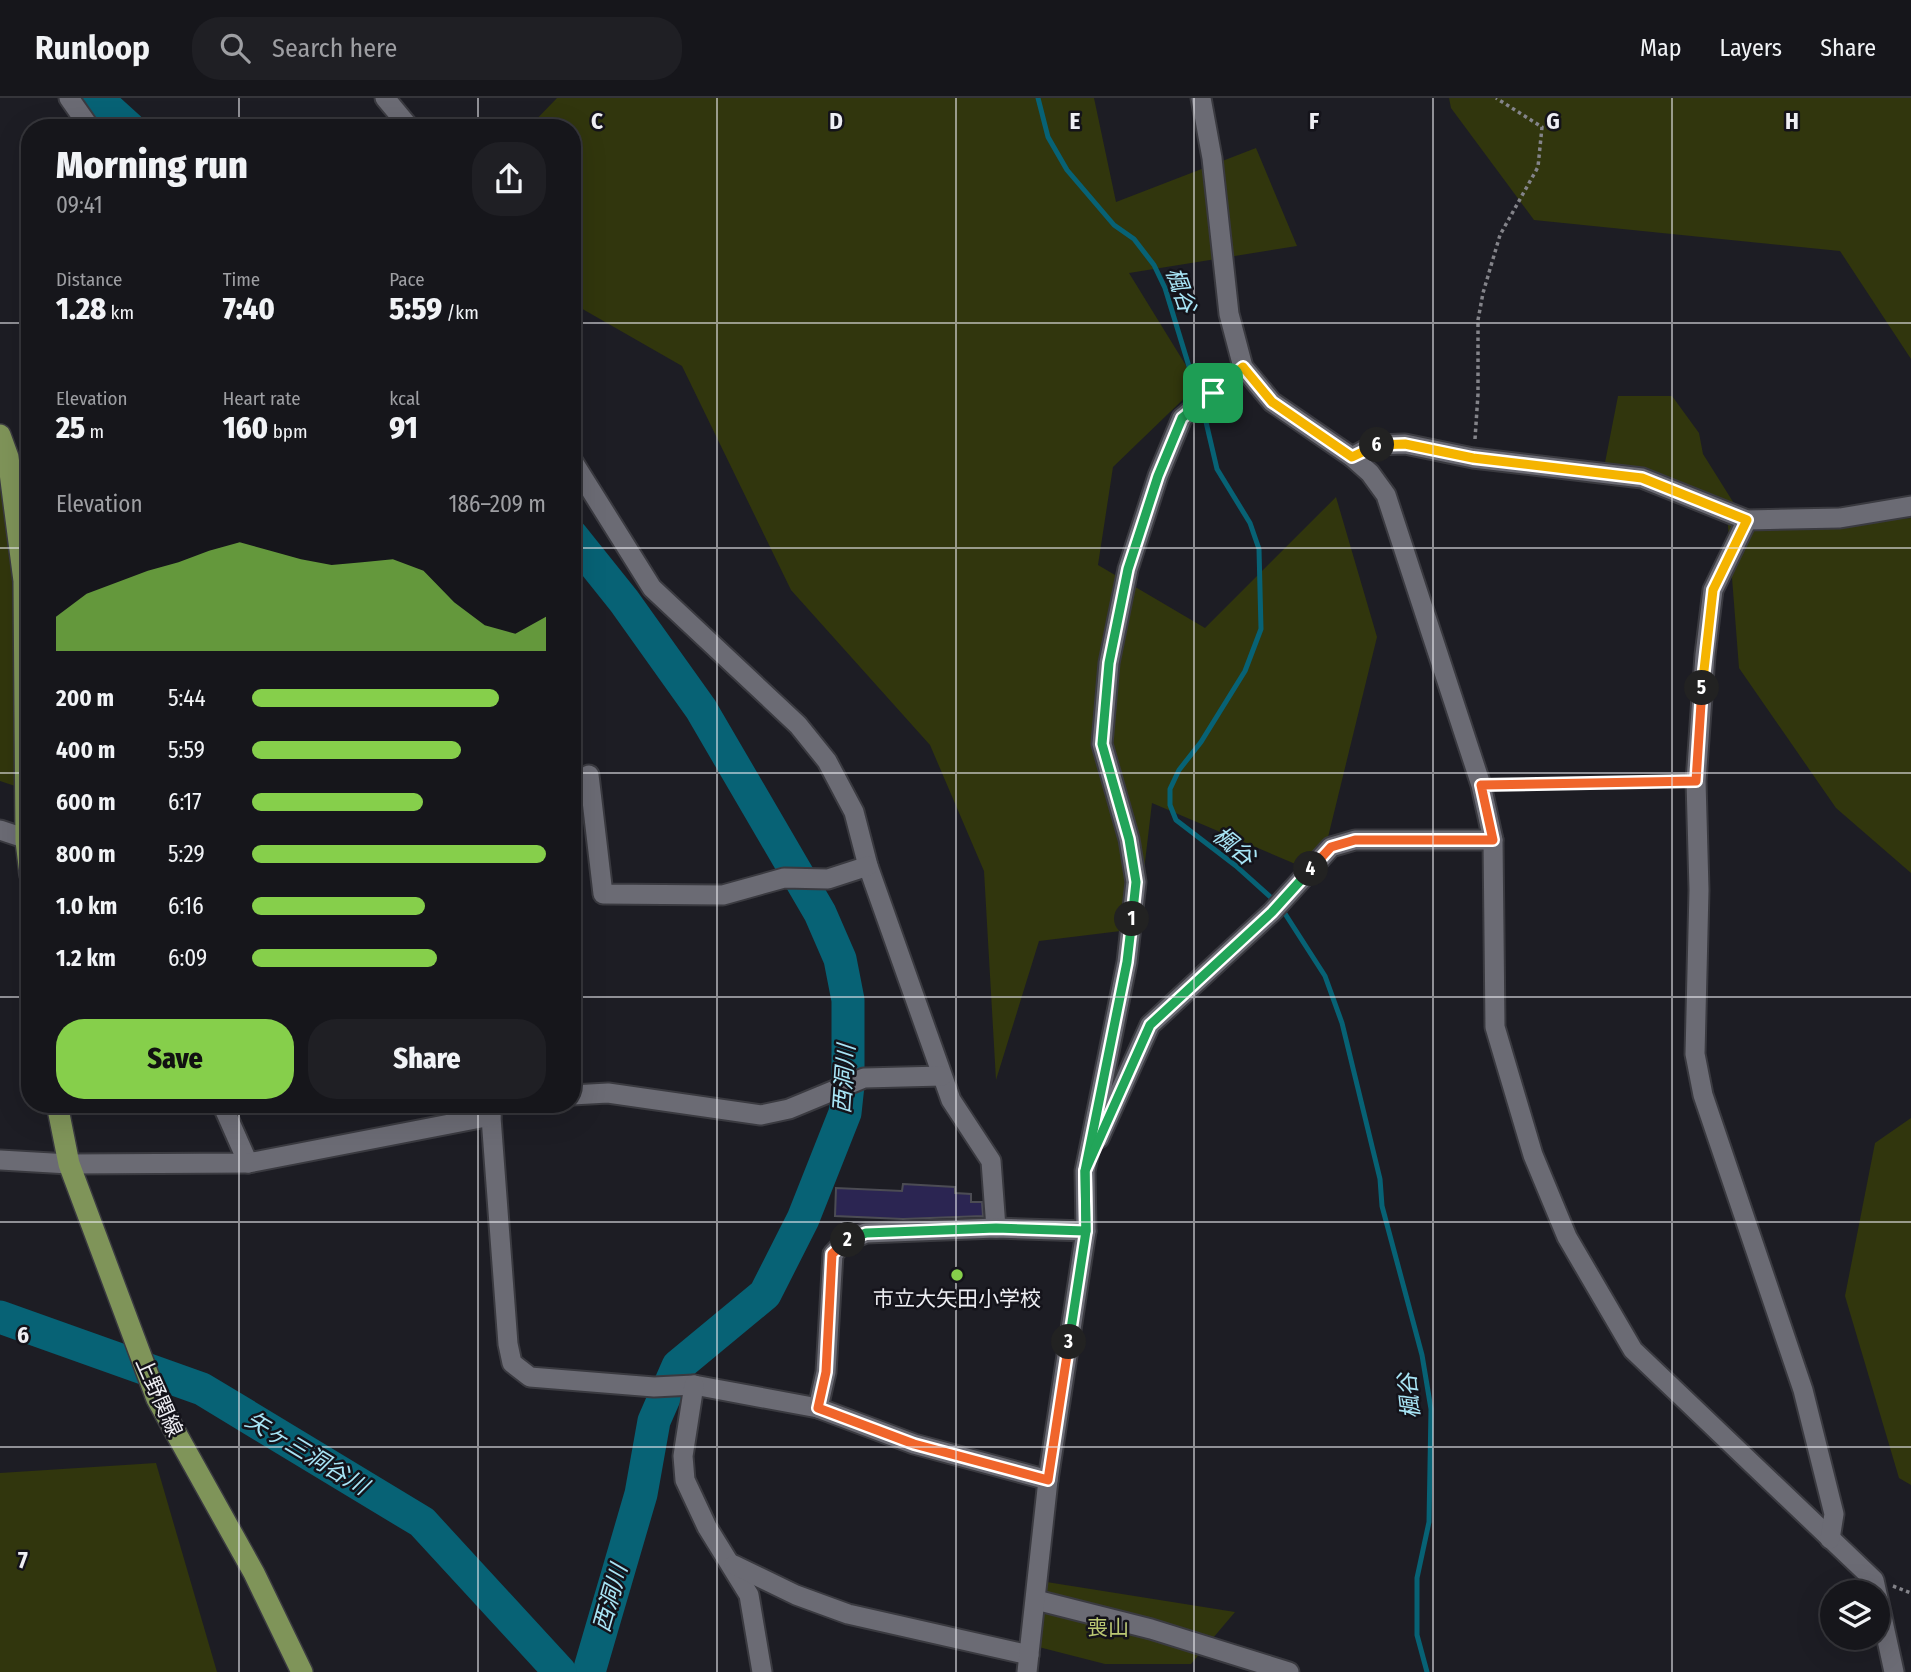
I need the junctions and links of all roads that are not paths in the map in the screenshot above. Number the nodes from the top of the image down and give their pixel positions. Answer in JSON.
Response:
{"nodes":[{"id":1,"x":69,"y":98,"type":"edge"},
{"id":2,"x":385,"y":98,"type":"edge"},
{"id":3,"x":1200,"y":98,"type":"edge"},
{"id":4,"x":84,"y":119,"type":"edge"},
{"id":5,"x":402,"y":119,"type":"edge"},
{"id":6,"x":1243,"y":367,"type":"junction"},
{"id":7,"x":0,"y":435,"type":"edge"},
{"id":8,"x":1352,"y":457,"type":"junction"},
{"id":9,"x":581,"y":474,"type":"edge"},
{"id":10,"x":1911,"y":506,"type":"edge"},
{"id":11,"x":1747,"y":520,"type":"junction"},
{"id":12,"x":21,"y":558,"type":"edge"},
{"id":13,"x":581,"y":779,"type":"edge"},
{"id":14,"x":0,"y":830,"type":"edge"},
{"id":15,"x":21,"y":838,"type":"edge"},
{"id":16,"x":1493,"y":840,"type":"junction"},
{"id":17,"x":868,"y":866,"type":"junction"},
{"id":18,"x":942,"y":1076,"type":"junction"},
{"id":19,"x":581,"y":1094,"type":"edge"},
{"id":20,"x":59,"y":1113,"type":"edge"},
{"id":21,"x":226,"y":1113,"type":"edge"},
{"id":22,"x":477,"y":1113,"type":"edge"},
{"id":23,"x":491,"y":1113,"type":"edge"},
{"id":24,"x":0,"y":1160,"type":"edge"},
{"id":25,"x":248,"y":1163,"type":"junction"},
{"id":26,"x":69,"y":1164,"type":"junction"},
{"id":27,"x":1085,"y":1171,"type":"junction"},
{"id":28,"x":996,"y":1228,"type":"junction"},
{"id":29,"x":1086,"y":1231,"type":"junction"},
{"id":30,"x":693,"y":1385,"type":"junction"},
{"id":31,"x":818,"y":1408,"type":"junction"},
{"id":32,"x":1048,"y":1480,"type":"junction"},
{"id":33,"x":1830,"y":1539,"type":"junction"},
{"id":34,"x":734,"y":1565,"type":"junction"},
{"id":35,"x":1036,"y":1600,"type":"junction"},
{"id":36,"x":1028,"y":1664,"type":"edge"},
{"id":37,"x":302,"y":1672,"type":"edge"},
{"id":38,"x":762,"y":1672,"type":"edge"},
{"id":39,"x":1289,"y":1672,"type":"edge"},
{"id":40,"x":1894,"y":1672,"type":"edge"}],
"edges":[{"from":1,"to":4,"type":"street"},
{"from":2,"to":5,"type":"street"},
{"from":3,"to":6,"type":"street"},
{"from":6,"to":8,"type":"street"},
{"from":6,"to":27,"type":"street"},
{"from":7,"to":12,"type":"main road"},
{"from":8,"to":11,"type":"street"},
{"from":8,"to":16,"type":"street"},
{"from":9,"to":17,"type":"street"},
{"from":10,"to":11,"type":"street"},
{"from":11,"to":33,"type":"street"},
{"from":13,"to":17,"type":"street"},
{"from":14,"to":15,"type":"street"},
{"from":16,"to":27,"type":"street"},
{"from":16,"to":33,"type":"street"},
{"from":17,"to":18,"type":"street"},
{"from":18,"to":19,"type":"street"},
{"from":18,"to":28,"type":"street"},
{"from":20,"to":26,"type":"main road","name":"上野関線"},
{"from":21,"to":25,"type":"street"},
{"from":22,"to":25,"type":"street"},
{"from":23,"to":30,"type":"street"},
{"from":24,"to":26,"type":"street"},
{"from":25,"to":26,"type":"street"},
{"from":26,"to":37,"type":"main road","name":"上野関線"},
{"from":27,"to":29,"type":"street"},
{"from":28,"to":29,"type":"street"},
{"from":28,"to":31,"type":"street"},
{"from":29,"to":32,"type":"street"},
{"from":30,"to":31,"type":"street"},
{"from":30,"to":34,"type":"street"},
{"from":31,"to":32,"type":"street"},
{"from":32,"to":35,"type":"street"},
{"from":33,"to":40,"type":"street"},
{"from":34,"to":36,"type":"street"},
{"from":34,"to":38,"type":"street"},
{"from":35,"to":36,"type":"street"},
{"from":35,"to":39,"type":"street"}]}
